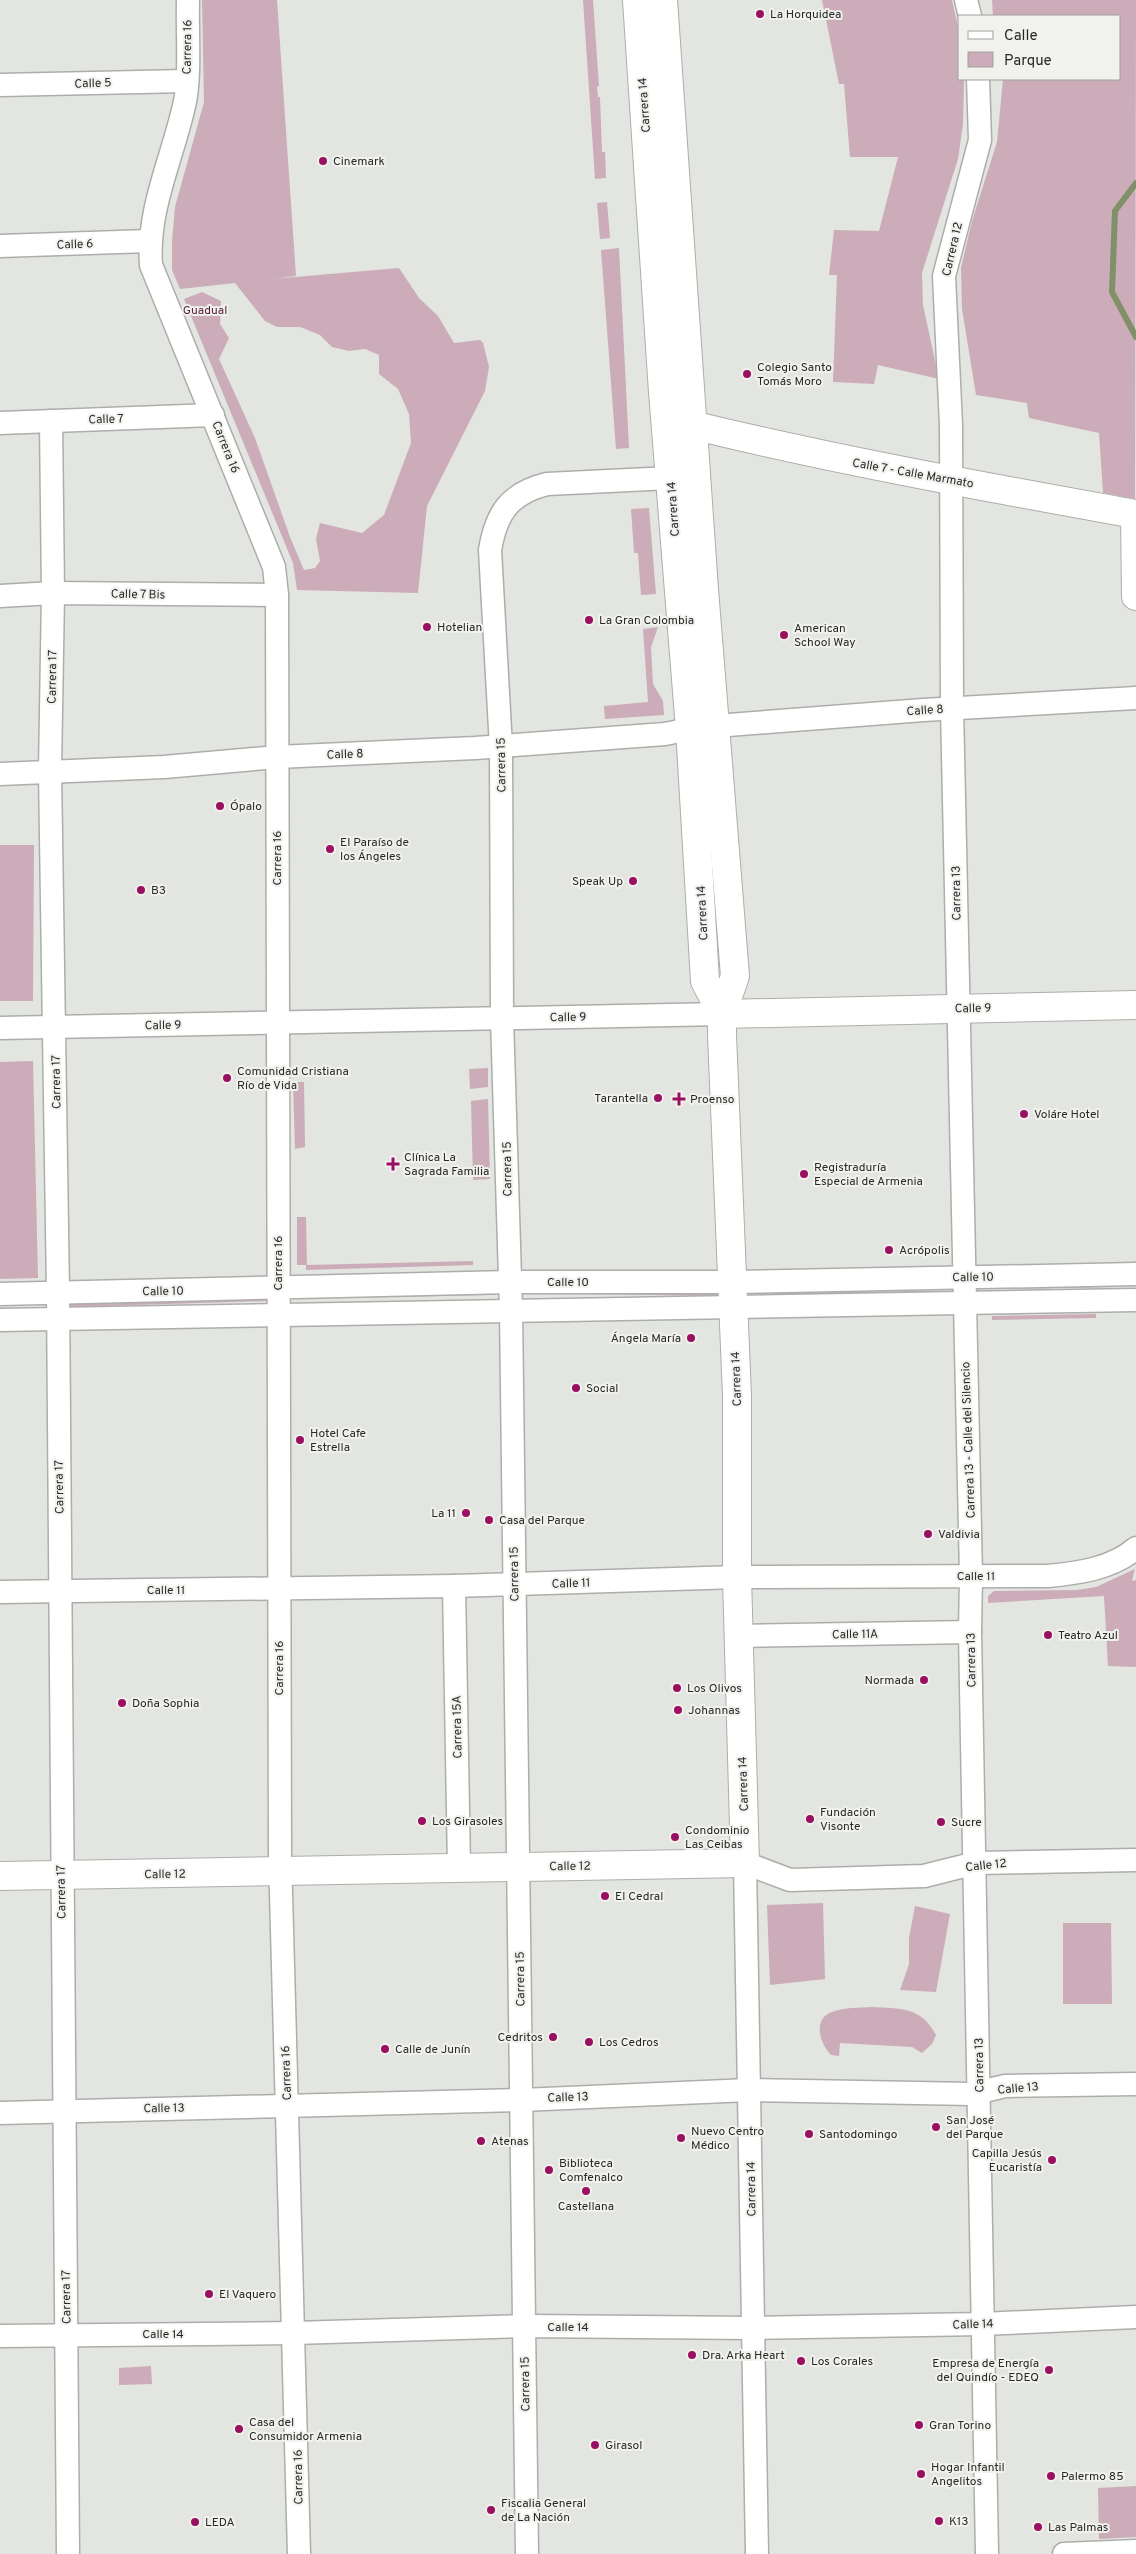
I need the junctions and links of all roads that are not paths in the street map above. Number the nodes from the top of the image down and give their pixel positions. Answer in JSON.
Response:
{"nodes":[{"id":1,"x":188,"y":0,"type":"edge"},
{"id":2,"x":637,"y":0,"type":"edge"},
{"id":3,"x":663,"y":0,"type":"edge"},
{"id":4,"x":966,"y":0,"type":"edge"},
{"id":5,"x":970,"y":15,"type":"edge"},
{"id":6,"x":978,"y":80,"type":"edge"},
{"id":7,"x":186,"y":81,"type":"junction"},
{"id":8,"x":0,"y":86,"type":"edge"},
{"id":9,"x":149,"y":241,"type":"junction"},
{"id":10,"x":0,"y":246,"type":"edge"},
{"id":11,"x":213,"y":416,"type":"junction"},
{"id":12,"x":50,"y":421,"type":"junction"},
{"id":13,"x":0,"y":423,"type":"edge"},
{"id":14,"x":692,"y":425,"type":"junction"},
{"id":15,"x":670,"y":478,"type":"junction"},
{"id":16,"x":950,"y":481,"type":"junction"},
{"id":17,"x":53,"y":593,"type":"junction"},
{"id":18,"x":277,"y":594,"type":"junction"},
{"id":19,"x":0,"y":596,"type":"edge"},
{"id":20,"x":1136,"y":596,"type":"edge"},
{"id":21,"x":1136,"y":698,"type":"edge"},
{"id":22,"x":952,"y":708,"type":"junction"},
{"id":23,"x":702,"y":728,"type":"junction"},
{"id":24,"x":501,"y":747,"type":"junction"},
{"id":25,"x":277,"y":757,"type":"junction"},
{"id":26,"x":50,"y":771,"type":"junction"},
{"id":27,"x":0,"y":774,"type":"edge"},
{"id":28,"x":1136,"y":1005,"type":"edge"},
{"id":29,"x":958,"y":1008,"type":"junction"},
{"id":30,"x":722,"y":1014,"type":"junction"},
{"id":31,"x":502,"y":1018,"type":"junction"},
{"id":32,"x":277,"y":1022,"type":"junction"},
{"id":33,"x":55,"y":1027,"type":"junction"},
{"id":34,"x":0,"y":1028,"type":"edge"},
{"id":35,"x":1136,"y":1274,"type":"edge"},
{"id":36,"x":965,"y":1277,"type":"junction"},
{"id":37,"x":510,"y":1282,"type":"junction"},
{"id":38,"x":278,"y":1288,"type":"junction"},
{"id":39,"x":58,"y":1293,"type":"junction"},
{"id":40,"x":0,"y":1294,"type":"edge"},
{"id":41,"x":733,"y":1295,"type":"junction"},
{"id":42,"x":1136,"y":1300,"type":"edge"},
{"id":43,"x":964,"y":1305,"type":"junction"},
{"id":44,"x":511,"y":1310,"type":"junction"},
{"id":45,"x":278,"y":1314,"type":"junction"},
{"id":46,"x":57,"y":1319,"type":"junction"},
{"id":47,"x":0,"y":1320,"type":"edge"},
{"id":48,"x":1136,"y":1548,"type":"edge"},
{"id":49,"x":971,"y":1576,"type":"junction"},
{"id":50,"x":737,"y":1577,"type":"junction"},
{"id":51,"x":515,"y":1585,"type":"junction"},
{"id":52,"x":454,"y":1586,"type":"junction"},
{"id":53,"x":279,"y":1589,"type":"junction"},
{"id":54,"x":60,"y":1590,"type":"junction"},
{"id":55,"x":0,"y":1592,"type":"edge"},
{"id":56,"x":970,"y":1632,"type":"junction"},
{"id":57,"x":739,"y":1636,"type":"junction"},
{"id":58,"x":1136,"y":1860,"type":"edge"},
{"id":59,"x":745,"y":1863,"type":"junction"},
{"id":60,"x":976,"y":1863,"type":"junction"},
{"id":61,"x":518,"y":1866,"type":"junction"},
{"id":62,"x":460,"y":1868,"type":"junction"},
{"id":63,"x":280,"y":1872,"type":"junction"},
{"id":64,"x":61,"y":1875,"type":"junction"},
{"id":65,"x":0,"y":1876,"type":"edge"},
{"id":66,"x":1136,"y":2084,"type":"edge"},
{"id":67,"x":749,"y":2090,"type":"junction"},
{"id":68,"x":979,"y":2093,"type":"junction"},
{"id":69,"x":522,"y":2100,"type":"junction"},
{"id":70,"x":287,"y":2105,"type":"junction"},
{"id":71,"x":64,"y":2110,"type":"junction"},
{"id":72,"x":0,"y":2113,"type":"edge"},
{"id":73,"x":1136,"y":2317,"type":"edge"},
{"id":74,"x":982,"y":2324,"type":"junction"},
{"id":75,"x":525,"y":2326,"type":"junction"},
{"id":76,"x":753,"y":2328,"type":"junction"},
{"id":77,"x":294,"y":2333,"type":"junction"},
{"id":78,"x":66,"y":2334,"type":"junction"},
{"id":79,"x":0,"y":2336,"type":"edge"},
{"id":80,"x":1136,"y":2551,"type":"edge"},
{"id":81,"x":68,"y":2554,"type":"edge"},
{"id":82,"x":299,"y":2554,"type":"edge"},
{"id":83,"x":527,"y":2554,"type":"edge"},
{"id":84,"x":757,"y":2554,"type":"edge"},
{"id":85,"x":988,"y":2554,"type":"edge"},
{"id":86,"x":1064,"y":2554,"type":"edge"}],
"edges":[{"from":1,"to":7,"type":"street","name":"Carrera 16"},
{"from":2,"to":15,"type":"main road","name":"Carrera 14"},
{"from":3,"to":14,"type":"main road","name":"Carrera 14"},
{"from":4,"to":5,"type":"street"},
{"from":6,"to":16,"type":"street","name":"Carrera 12"},
{"from":7,"to":8,"type":"street","name":"Calle 5"},
{"from":7,"to":9,"type":"street","name":"Carrera 16"},
{"from":9,"to":10,"type":"street","name":"Calle 6"},
{"from":9,"to":11,"type":"street","name":"Carrera 16"},
{"from":11,"to":12,"type":"street","name":"Calle 7"},
{"from":11,"to":18,"type":"street","name":"Carrera 16"},
{"from":12,"to":13,"type":"street","name":"Calle 7"},
{"from":12,"to":17,"type":"street","name":"Carrera 17"},
{"from":14,"to":16,"type":"main road","name":"Calle 7 - Calle Marmato"},
{"from":14,"to":23,"type":"main road","name":"Carrera 14"},
{"from":15,"to":23,"type":"main road","name":"Carrera 14"},
{"from":15,"to":24,"type":"street","name":"Carrera 15"},
{"from":16,"to":20,"type":"main road","name":"Calle 7 - Calle Marmato"},
{"from":16,"to":22,"type":"street","name":"Carrera 13"},
{"from":17,"to":18,"type":"street","name":"Calle 7 Bis"},
{"from":17,"to":19,"type":"street","name":"Calle 7 Bis"},
{"from":17,"to":26,"type":"street","name":"Carrera 17"},
{"from":18,"to":25,"type":"street","name":"Carrera 16"},
{"from":21,"to":22,"type":"street","name":"Calle 8"},
{"from":22,"to":23,"type":"street","name":"Calle 8"},
{"from":22,"to":29,"type":"street","name":"Carrera 13"},
{"from":23,"to":24,"type":"street","name":"Calle 8"},
{"from":23,"to":30,"type":"main road","name":"Carrera 14"},
{"from":24,"to":25,"type":"street","name":"Calle 8"},
{"from":24,"to":31,"type":"street","name":"Carrera 15"},
{"from":25,"to":26,"type":"street","name":"Calle 8"},
{"from":25,"to":32,"type":"street","name":"Carrera 16"},
{"from":26,"to":27,"type":"street","name":"Calle 8"},
{"from":26,"to":33,"type":"street","name":"Carrera 17"},
{"from":28,"to":29,"type":"main road","name":"Calle 9"},
{"from":29,"to":30,"type":"main road","name":"Calle 9"},
{"from":29,"to":36,"type":"street","name":"Carrera 13"},
{"from":30,"to":31,"type":"street","name":"Calle 9"},
{"from":30,"to":41,"type":"main road","name":"Carrera 14"},
{"from":31,"to":32,"type":"street","name":"Calle 9"},
{"from":31,"to":37,"type":"street","name":"Carrera 15"},
{"from":32,"to":33,"type":"street","name":"Calle 9"},
{"from":32,"to":38,"type":"street","name":"Carrera 16"},
{"from":33,"to":34,"type":"street","name":"Calle 9"},
{"from":33,"to":39,"type":"street","name":"Carrera 17"},
{"from":35,"to":36,"type":"street","name":"Calle 10"},
{"from":36,"to":41,"type":"street","name":"Calle 10"},
{"from":36,"to":43,"type":"street","name":"Carrera 13"},
{"from":37,"to":38,"type":"street","name":"Calle 10"},
{"from":37,"to":41,"type":"street","name":"Calle 10"},
{"from":37,"to":44,"type":"street","name":"Carrera 15"},
{"from":38,"to":39,"type":"street","name":"Calle 10"},
{"from":38,"to":45,"type":"street","name":"Carrera 16"},
{"from":39,"to":40,"type":"street","name":"Calle 10"},
{"from":39,"to":46,"type":"street","name":"Carrera 17"},
{"from":41,"to":43,"type":"street","name":"Calle 10"},
{"from":41,"to":44,"type":"street","name":"Calle 10"},
{"from":41,"to":50,"type":"main road","name":"Carrera 14"},
{"from":42,"to":43,"type":"street","name":"Calle 10"},
{"from":43,"to":49,"type":"street","name":"Carrera 13 - Calle del Silencio"},
{"from":44,"to":45,"type":"street","name":"Calle 10"},
{"from":44,"to":51,"type":"street","name":"Carrera 15"},
{"from":45,"to":46,"type":"street","name":"Calle 10"},
{"from":45,"to":53,"type":"street","name":"Carrera 16"},
{"from":46,"to":47,"type":"street","name":"Calle 10"},
{"from":46,"to":54,"type":"street","name":"Carrera 17"},
{"from":48,"to":49,"type":"street","name":"Calle 11"},
{"from":49,"to":50,"type":"street","name":"Calle 11"},
{"from":49,"to":56,"type":"street","name":"Carrera 13"},
{"from":50,"to":51,"type":"street","name":"Calle 11"},
{"from":50,"to":57,"type":"main road","name":"Carrera 14"},
{"from":51,"to":52,"type":"street","name":"Calle 11"},
{"from":51,"to":61,"type":"street","name":"Carrera 15"},
{"from":52,"to":53,"type":"street","name":"Calle 11"},
{"from":52,"to":62,"type":"street","name":"Carrera 15A"},
{"from":53,"to":54,"type":"street","name":"Calle 11"},
{"from":53,"to":63,"type":"street","name":"Carrera 16"},
{"from":54,"to":55,"type":"street","name":"Calle 11"},
{"from":54,"to":64,"type":"street","name":"Carrera 17"},
{"from":56,"to":57,"type":"street","name":"Calle 11A"},
{"from":56,"to":60,"type":"street","name":"Carrera 13"},
{"from":57,"to":59,"type":"main road","name":"Carrera 14"},
{"from":58,"to":60,"type":"street","name":"Calle 12"},
{"from":59,"to":60,"type":"street","name":"Calle 12"},
{"from":59,"to":61,"type":"main road","name":"Calle 12"},
{"from":59,"to":67,"type":"street","name":"Carrera 14"},
{"from":60,"to":68,"type":"street","name":"Carrera 13"},
{"from":61,"to":62,"type":"main road","name":"Calle 12"},
{"from":61,"to":69,"type":"street","name":"Carrera 15"},
{"from":62,"to":63,"type":"main road","name":"Calle 12"},
{"from":63,"to":64,"type":"main road","name":"Calle 12"},
{"from":63,"to":70,"type":"street","name":"Carrera 16"},
{"from":64,"to":65,"type":"main road","name":"Calle 12"},
{"from":64,"to":71,"type":"street","name":"Carrera 17"},
{"from":66,"to":68,"type":"street","name":"Calle 13"},
{"from":67,"to":68,"type":"street","name":"Calle 13"},
{"from":67,"to":69,"type":"street","name":"Calle 13"},
{"from":67,"to":76,"type":"street","name":"Carrera 14"},
{"from":68,"to":74,"type":"street","name":"Carrera 13"},
{"from":69,"to":70,"type":"street","name":"Calle 13"},
{"from":69,"to":75,"type":"street","name":"Carrera 15"},
{"from":70,"to":71,"type":"street","name":"Calle 13"},
{"from":70,"to":77,"type":"street","name":"Carrera 16"},
{"from":71,"to":72,"type":"street","name":"Calle 13"},
{"from":71,"to":78,"type":"street","name":"Carrera 17"},
{"from":73,"to":74,"type":"street","name":"Calle 14"},
{"from":74,"to":76,"type":"street","name":"Calle 14"},
{"from":74,"to":85,"type":"street","name":"Carrera 13"},
{"from":75,"to":76,"type":"street","name":"Calle 14"},
{"from":75,"to":77,"type":"street","name":"Calle 14"},
{"from":75,"to":83,"type":"street","name":"Carrera 15"},
{"from":76,"to":84,"type":"street","name":"Carrera 14"},
{"from":77,"to":78,"type":"street","name":"Calle 14"},
{"from":77,"to":82,"type":"street","name":"Carrera 16"},
{"from":78,"to":79,"type":"street","name":"Calle 14"},
{"from":78,"to":81,"type":"street","name":"Carrera 17"},
{"from":80,"to":86,"type":"street"}]}
